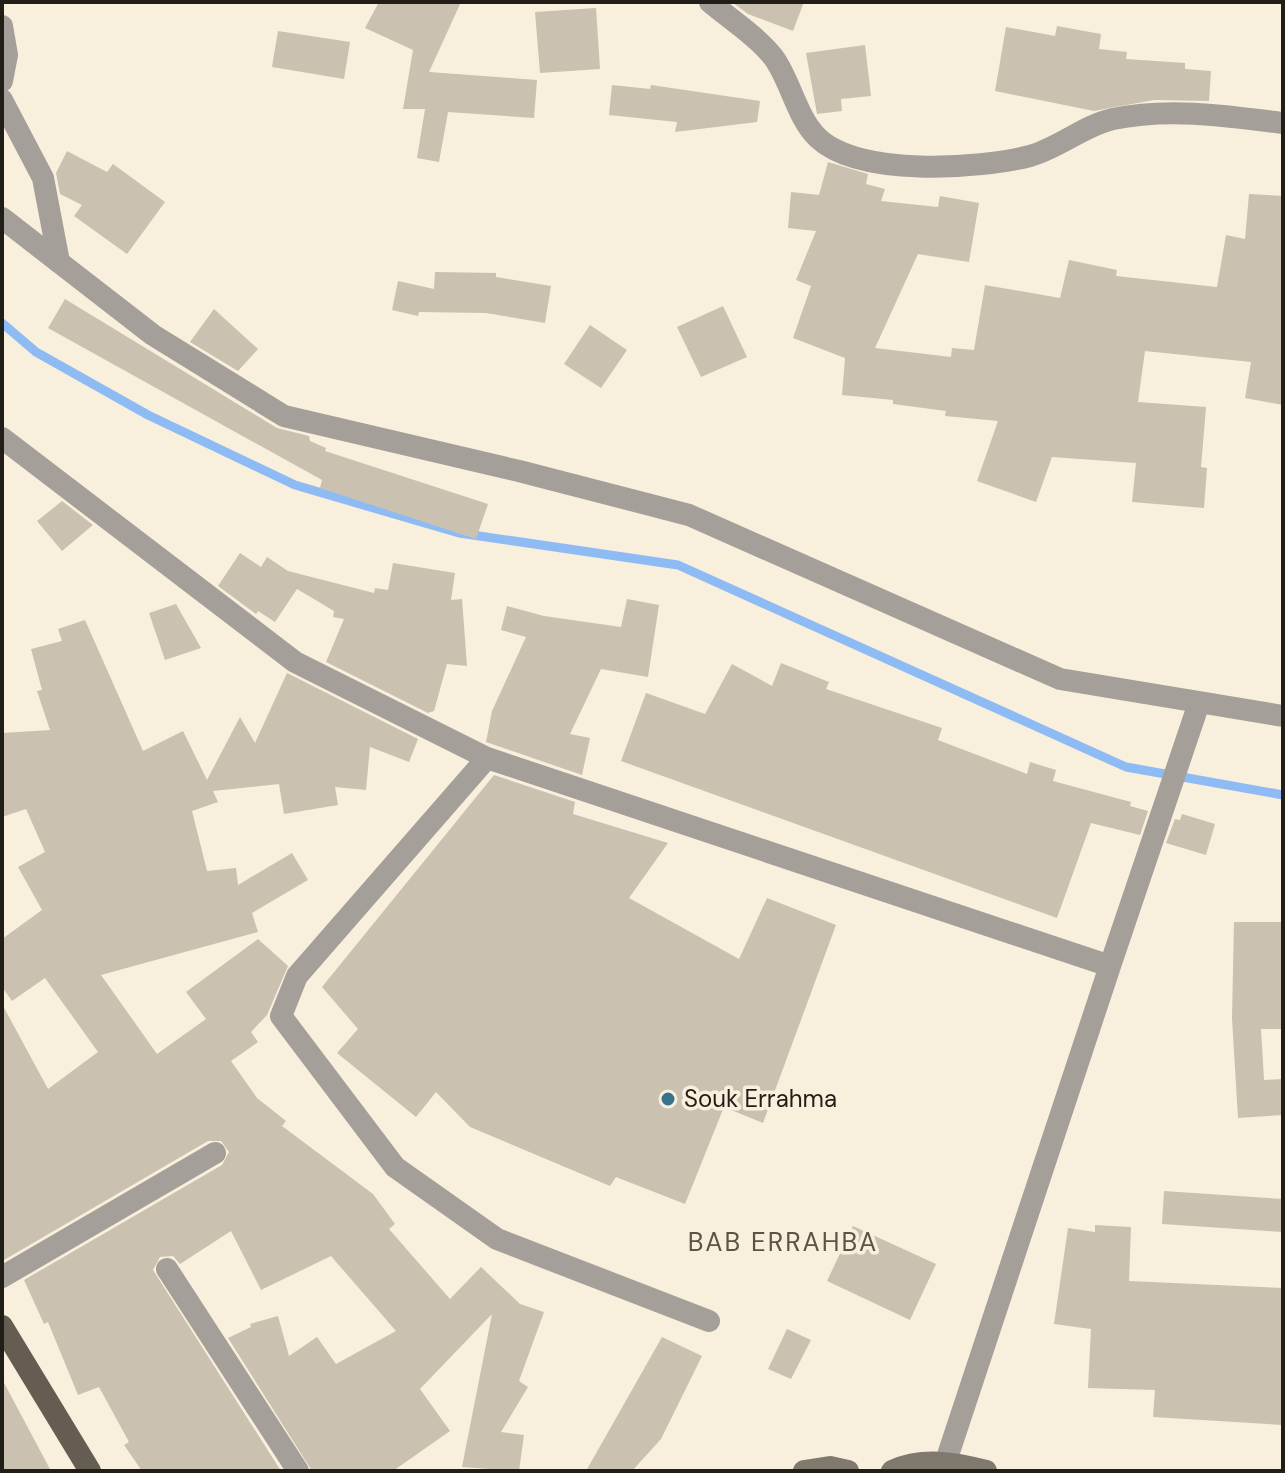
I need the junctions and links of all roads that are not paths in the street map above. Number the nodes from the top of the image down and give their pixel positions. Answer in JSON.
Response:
{"nodes":[{"id":1,"x":710,"y":2,"type":"edge"},
{"id":2,"x":2,"y":26,"type":"edge"},
{"id":3,"x":2,"y":81,"type":"edge"},
{"id":4,"x":2,"y":100,"type":"edge"},
{"id":5,"x":1283,"y":123,"type":"edge"},
{"id":6,"x":2,"y":218,"type":"edge"},
{"id":7,"x":59,"y":262,"type":"junction"},
{"id":8,"x":2,"y":438,"type":"edge"},
{"id":9,"x":1199,"y":703,"type":"junction"},
{"id":10,"x":1283,"y":716,"type":"edge"},
{"id":11,"x":487,"y":758,"type":"junction"},
{"id":12,"x":1110,"y":966,"type":"junction"},
{"id":13,"x":215,"y":1153,"type":"dead end"},
{"id":14,"x":167,"y":1269,"type":"dead end"},
{"id":15,"x":2,"y":1277,"type":"edge"},
{"id":16,"x":709,"y":1321,"type":"dead end"},
{"id":17,"x":2,"y":1326,"type":"edge"},
{"id":18,"x":946,"y":1461,"type":"junction"},
{"id":19,"x":90,"y":1471,"type":"edge"},
{"id":20,"x":298,"y":1471,"type":"edge"},
{"id":21,"x":804,"y":1471,"type":"edge"},
{"id":22,"x":848,"y":1471,"type":"edge"},
{"id":23,"x":892,"y":1471,"type":"edge"},
{"id":24,"x":986,"y":1471,"type":"edge"}],
"edges":[{"from":1,"to":5,"type":"street"},
{"from":2,"to":3,"type":"street"},
{"from":4,"to":7,"type":"street"},
{"from":6,"to":7,"type":"street"},
{"from":7,"to":9,"type":"street"},
{"from":8,"to":11,"type":"street"},
{"from":9,"to":10,"type":"street"},
{"from":9,"to":12,"type":"street"},
{"from":11,"to":12,"type":"street"},
{"from":11,"to":16,"type":"street"},
{"from":12,"to":18,"type":"street"},
{"from":13,"to":15,"type":"street"},
{"from":14,"to":20,"type":"street"},
{"from":17,"to":19,"type":"main road"},
{"from":18,"to":23,"type":"main road"},
{"from":18,"to":24,"type":"main road"},
{"from":21,"to":22,"type":"main road"}]}
